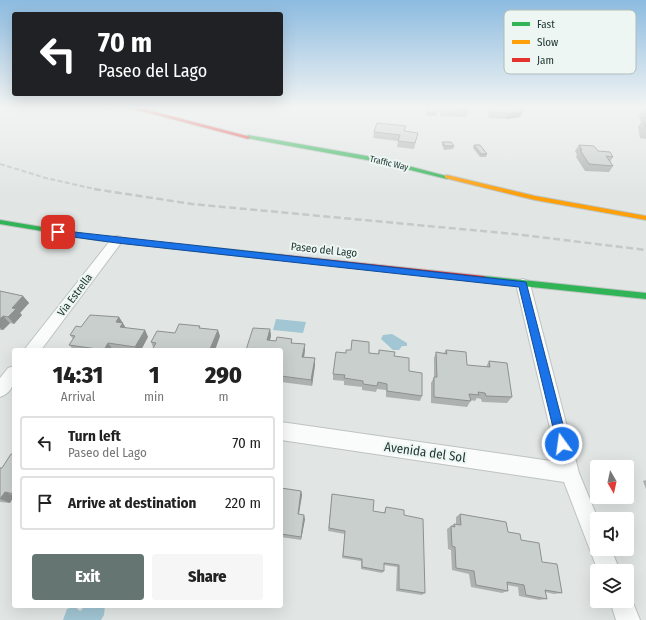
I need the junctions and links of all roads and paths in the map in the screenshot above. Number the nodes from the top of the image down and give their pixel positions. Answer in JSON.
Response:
{"nodes":[{"id":1,"x":245,"y":137,"type":"edge"},
{"id":2,"x":646,"y":218,"type":"edge"},
{"id":3,"x":0,"y":222,"type":"edge"},
{"id":4,"x":117,"y":240,"type":"junction"},
{"id":5,"x":523,"y":284,"type":"junction"},
{"id":6,"x":646,"y":296,"type":"edge"},
{"id":7,"x":34,"y":348,"type":"edge"},
{"id":8,"x":12,"y":375,"type":"edge"},
{"id":9,"x":0,"y":390,"type":"edge"},
{"id":10,"x":12,"y":392,"type":"edge"},
{"id":11,"x":283,"y":431,"type":"edge"},
{"id":12,"x":570,"y":473,"type":"junction"},
{"id":13,"x":590,"y":524,"type":"edge"},
{"id":14,"x":623,"y":608,"type":"edge"},
{"id":15,"x":628,"y":620,"type":"edge"}],
"edges":[{"from":1,"to":2,"type":"street","name":"Traffic Way"},
{"from":3,"to":4,"type":"street","name":"Paseo del Lago"},
{"from":4,"to":5,"type":"street","name":"Paseo del Lago"},
{"from":4,"to":7,"type":"street","name":"Via Estrella"},
{"from":5,"to":6,"type":"street","name":"Paseo del Lago"},
{"from":5,"to":12,"type":"street"},
{"from":8,"to":9,"type":"street"},
{"from":9,"to":10,"type":"street"},
{"from":11,"to":12,"type":"street","name":"Avenida del Sol"},
{"from":12,"to":13,"type":"street"},
{"from":14,"to":15,"type":"street"}]}
